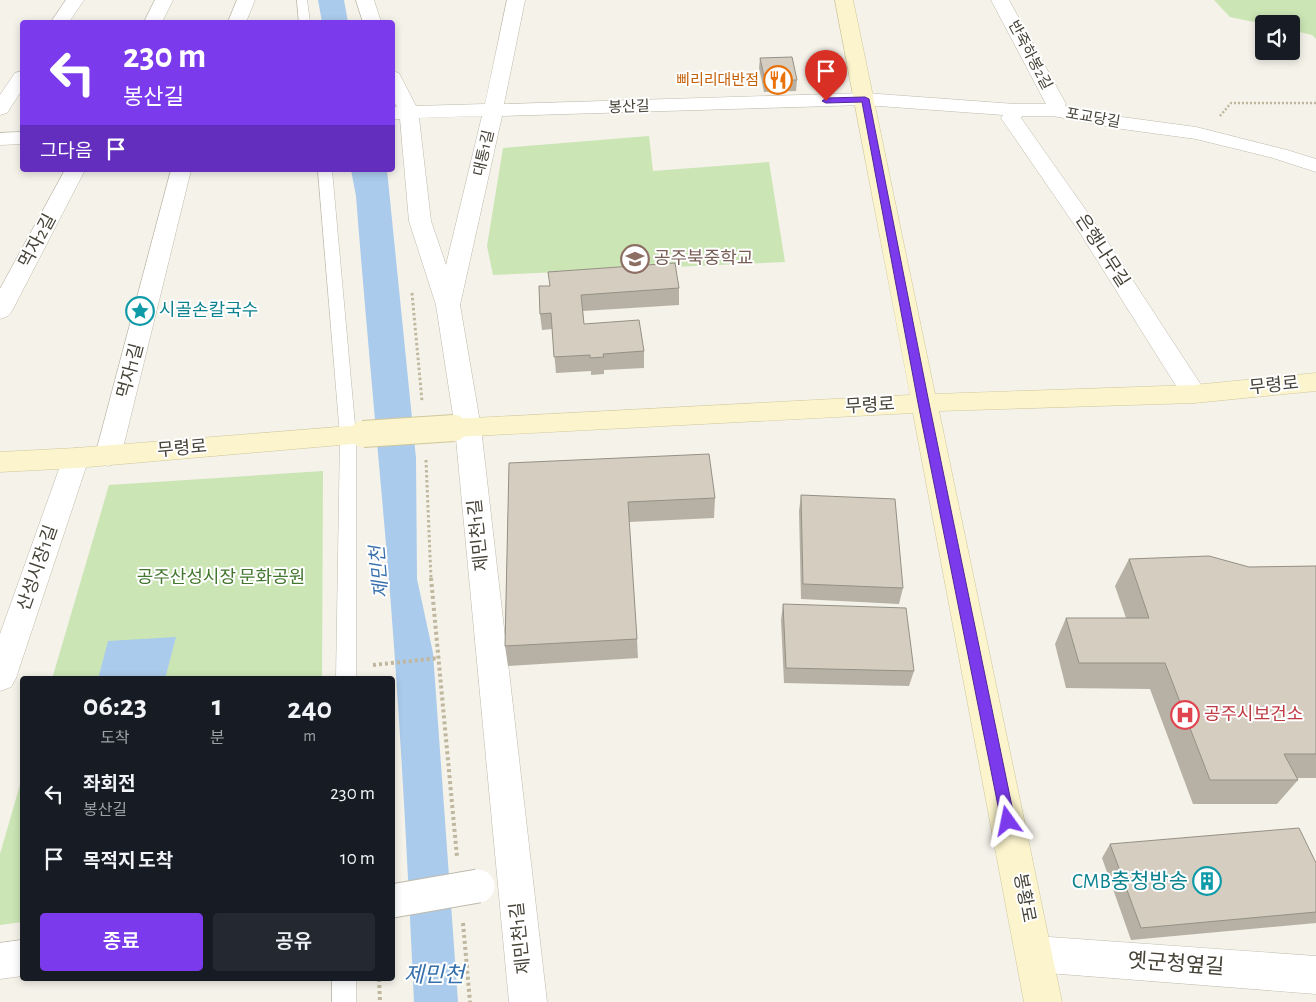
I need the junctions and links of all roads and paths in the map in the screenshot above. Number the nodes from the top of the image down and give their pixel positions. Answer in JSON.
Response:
{"nodes":[{"id":1,"x":76,"y":0,"type":"edge"},
{"id":2,"x":164,"y":0,"type":"edge"},
{"id":3,"x":246,"y":0,"type":"edge"},
{"id":4,"x":302,"y":0,"type":"edge"},
{"id":5,"x":364,"y":0,"type":"edge"},
{"id":6,"x":516,"y":0,"type":"edge"},
{"id":7,"x":844,"y":0,"type":"edge"},
{"id":8,"x":1000,"y":0,"type":"edge"},
{"id":9,"x":61,"y":20,"type":"edge"},
{"id":10,"x":154,"y":20,"type":"edge"},
{"id":11,"x":238,"y":20,"type":"edge"},
{"id":12,"x":305,"y":20,"type":"edge"},
{"id":13,"x":371,"y":20,"type":"edge"},
{"id":14,"x":20,"y":80,"type":"edge"},
{"id":15,"x":395,"y":88,"type":"edge"},
{"id":16,"x":865,"y":99,"type":"junction"},
{"id":17,"x":1316,"y":103,"type":"edge"},
{"id":18,"x":0,"y":109,"type":"edge"},
{"id":19,"x":1015,"y":110,"type":"junction"},
{"id":20,"x":1053,"y":110,"type":"junction"},
{"id":21,"x":493,"y":112,"type":"junction"},
{"id":22,"x":402,"y":113,"type":"edge"},
{"id":23,"x":1217,"y":123,"type":"dead end"},
{"id":24,"x":20,"y":138,"type":"edge"},
{"id":25,"x":0,"y":139,"type":"edge"},
{"id":26,"x":1316,"y":166,"type":"edge"},
{"id":27,"x":74,"y":172,"type":"edge"},
{"id":28,"x":181,"y":172,"type":"edge"},
{"id":29,"x":325,"y":172,"type":"edge"},
{"id":30,"x":412,"y":287,"type":"dead end"},
{"id":31,"x":448,"y":305,"type":"junction"},
{"id":32,"x":0,"y":311,"type":"edge"},
{"id":33,"x":1316,"y":382,"type":"edge"},
{"id":34,"x":1194,"y":394,"type":"junction"},
{"id":35,"x":422,"y":402,"type":"dead end"},
{"id":36,"x":924,"y":403,"type":"junction"},
{"id":37,"x":461,"y":428,"type":"junction"},
{"id":38,"x":356,"y":435,"type":"junction"},
{"id":39,"x":425,"y":451,"type":"dead end"},
{"id":40,"x":108,"y":456,"type":"junction"},
{"id":41,"x":76,"y":458,"type":"junction"},
{"id":42,"x":0,"y":462,"type":"edge"},
{"id":43,"x":439,"y":658,"type":"junction"},
{"id":44,"x":369,"y":665,"type":"dead end"},
{"id":45,"x":346,"y":676,"type":"edge"},
{"id":46,"x":0,"y":678,"type":"edge"},
{"id":47,"x":468,"y":874,"type":"junction"},
{"id":48,"x":514,"y":879,"type":"junction"},
{"id":49,"x":395,"y":900,"type":"edge"},
{"id":50,"x":463,"y":921,"type":"dead end"},
{"id":51,"x":1035,"y":954,"type":"junction"},
{"id":52,"x":20,"y":958,"type":"edge"},
{"id":53,"x":0,"y":961,"type":"edge"},
{"id":54,"x":1316,"y":974,"type":"edge"},
{"id":55,"x":344,"y":981,"type":"edge"},
{"id":56,"x":379,"y":981,"type":"edge"},
{"id":57,"x":344,"y":1002,"type":"edge"},
{"id":58,"x":380,"y":1002,"type":"edge"},
{"id":59,"x":470,"y":1002,"type":"edge"},
{"id":60,"x":528,"y":1002,"type":"edge"},
{"id":61,"x":1043,"y":1002,"type":"edge"}],
"edges":[{"from":1,"to":9,"type":"street"},
{"from":2,"to":10,"type":"street"},
{"from":3,"to":11,"type":"street"},
{"from":4,"to":12,"type":"lane"},
{"from":5,"to":13,"type":"street"},
{"from":6,"to":21,"type":"street","name":"대통1길"},
{"from":7,"to":16,"type":"main road","name":"봉황로"},
{"from":8,"to":20,"type":"street","name":"반죽하봉2길"},
{"from":14,"to":18,"type":"street"},
{"from":15,"to":22,"type":"street","name":"제민천1길"},
{"from":16,"to":19,"type":"street","name":"포교당길"},
{"from":16,"to":21,"type":"street","name":"봉산길"},
{"from":16,"to":36,"type":"main road","name":"봉황로"},
{"from":17,"to":23,"type":"path"},
{"from":19,"to":20,"type":"street","name":"포교당길"},
{"from":19,"to":34,"type":"street","name":"은행나무길"},
{"from":20,"to":26,"type":"street","name":"포교당길"},
{"from":21,"to":22,"type":"street","name":"봉산길"},
{"from":21,"to":31,"type":"street","name":"대통1길"},
{"from":22,"to":31,"type":"street","name":"제민천1길"},
{"from":24,"to":25,"type":"street"},
{"from":27,"to":32,"type":"street","name":"먹자2길"},
{"from":28,"to":40,"type":"street","name":"먹자1길"},
{"from":29,"to":38,"type":"lane"},
{"from":30,"to":35,"type":"path"},
{"from":31,"to":37,"type":"street","name":"제민천1길"},
{"from":33,"to":34,"type":"main road","name":"무령로"},
{"from":34,"to":36,"type":"main road","name":"무령로"},
{"from":36,"to":37,"type":"main road","name":"무령로"},
{"from":36,"to":51,"type":"main road","name":"봉황로"},
{"from":37,"to":38,"type":"main road","name":"무령로","bridge":true},
{"from":37,"to":48,"type":"street","name":"제민천1길"},
{"from":38,"to":40,"type":"main road","name":"무령로"},
{"from":38,"to":45,"type":"lane"},
{"from":39,"to":43,"type":"path"},
{"from":40,"to":41,"type":"main road","name":"무령로"},
{"from":41,"to":42,"type":"main road","name":"무령로"},
{"from":41,"to":46,"type":"street","name":"산성시장1길"},
{"from":43,"to":44,"type":"path"},
{"from":43,"to":47,"type":"path"},
{"from":47,"to":48,"type":"street"},
{"from":47,"to":49,"type":"street","bridge":true},
{"from":48,"to":60,"type":"street","name":"제민천1길"},
{"from":50,"to":59,"type":"path"},
{"from":51,"to":54,"type":"street","name":"옛군청옆길"},
{"from":51,"to":61,"type":"main road","name":"봉황로"},
{"from":52,"to":53,"type":"street"},
{"from":55,"to":57,"type":"lane"},
{"from":56,"to":58,"type":"path"}]}
